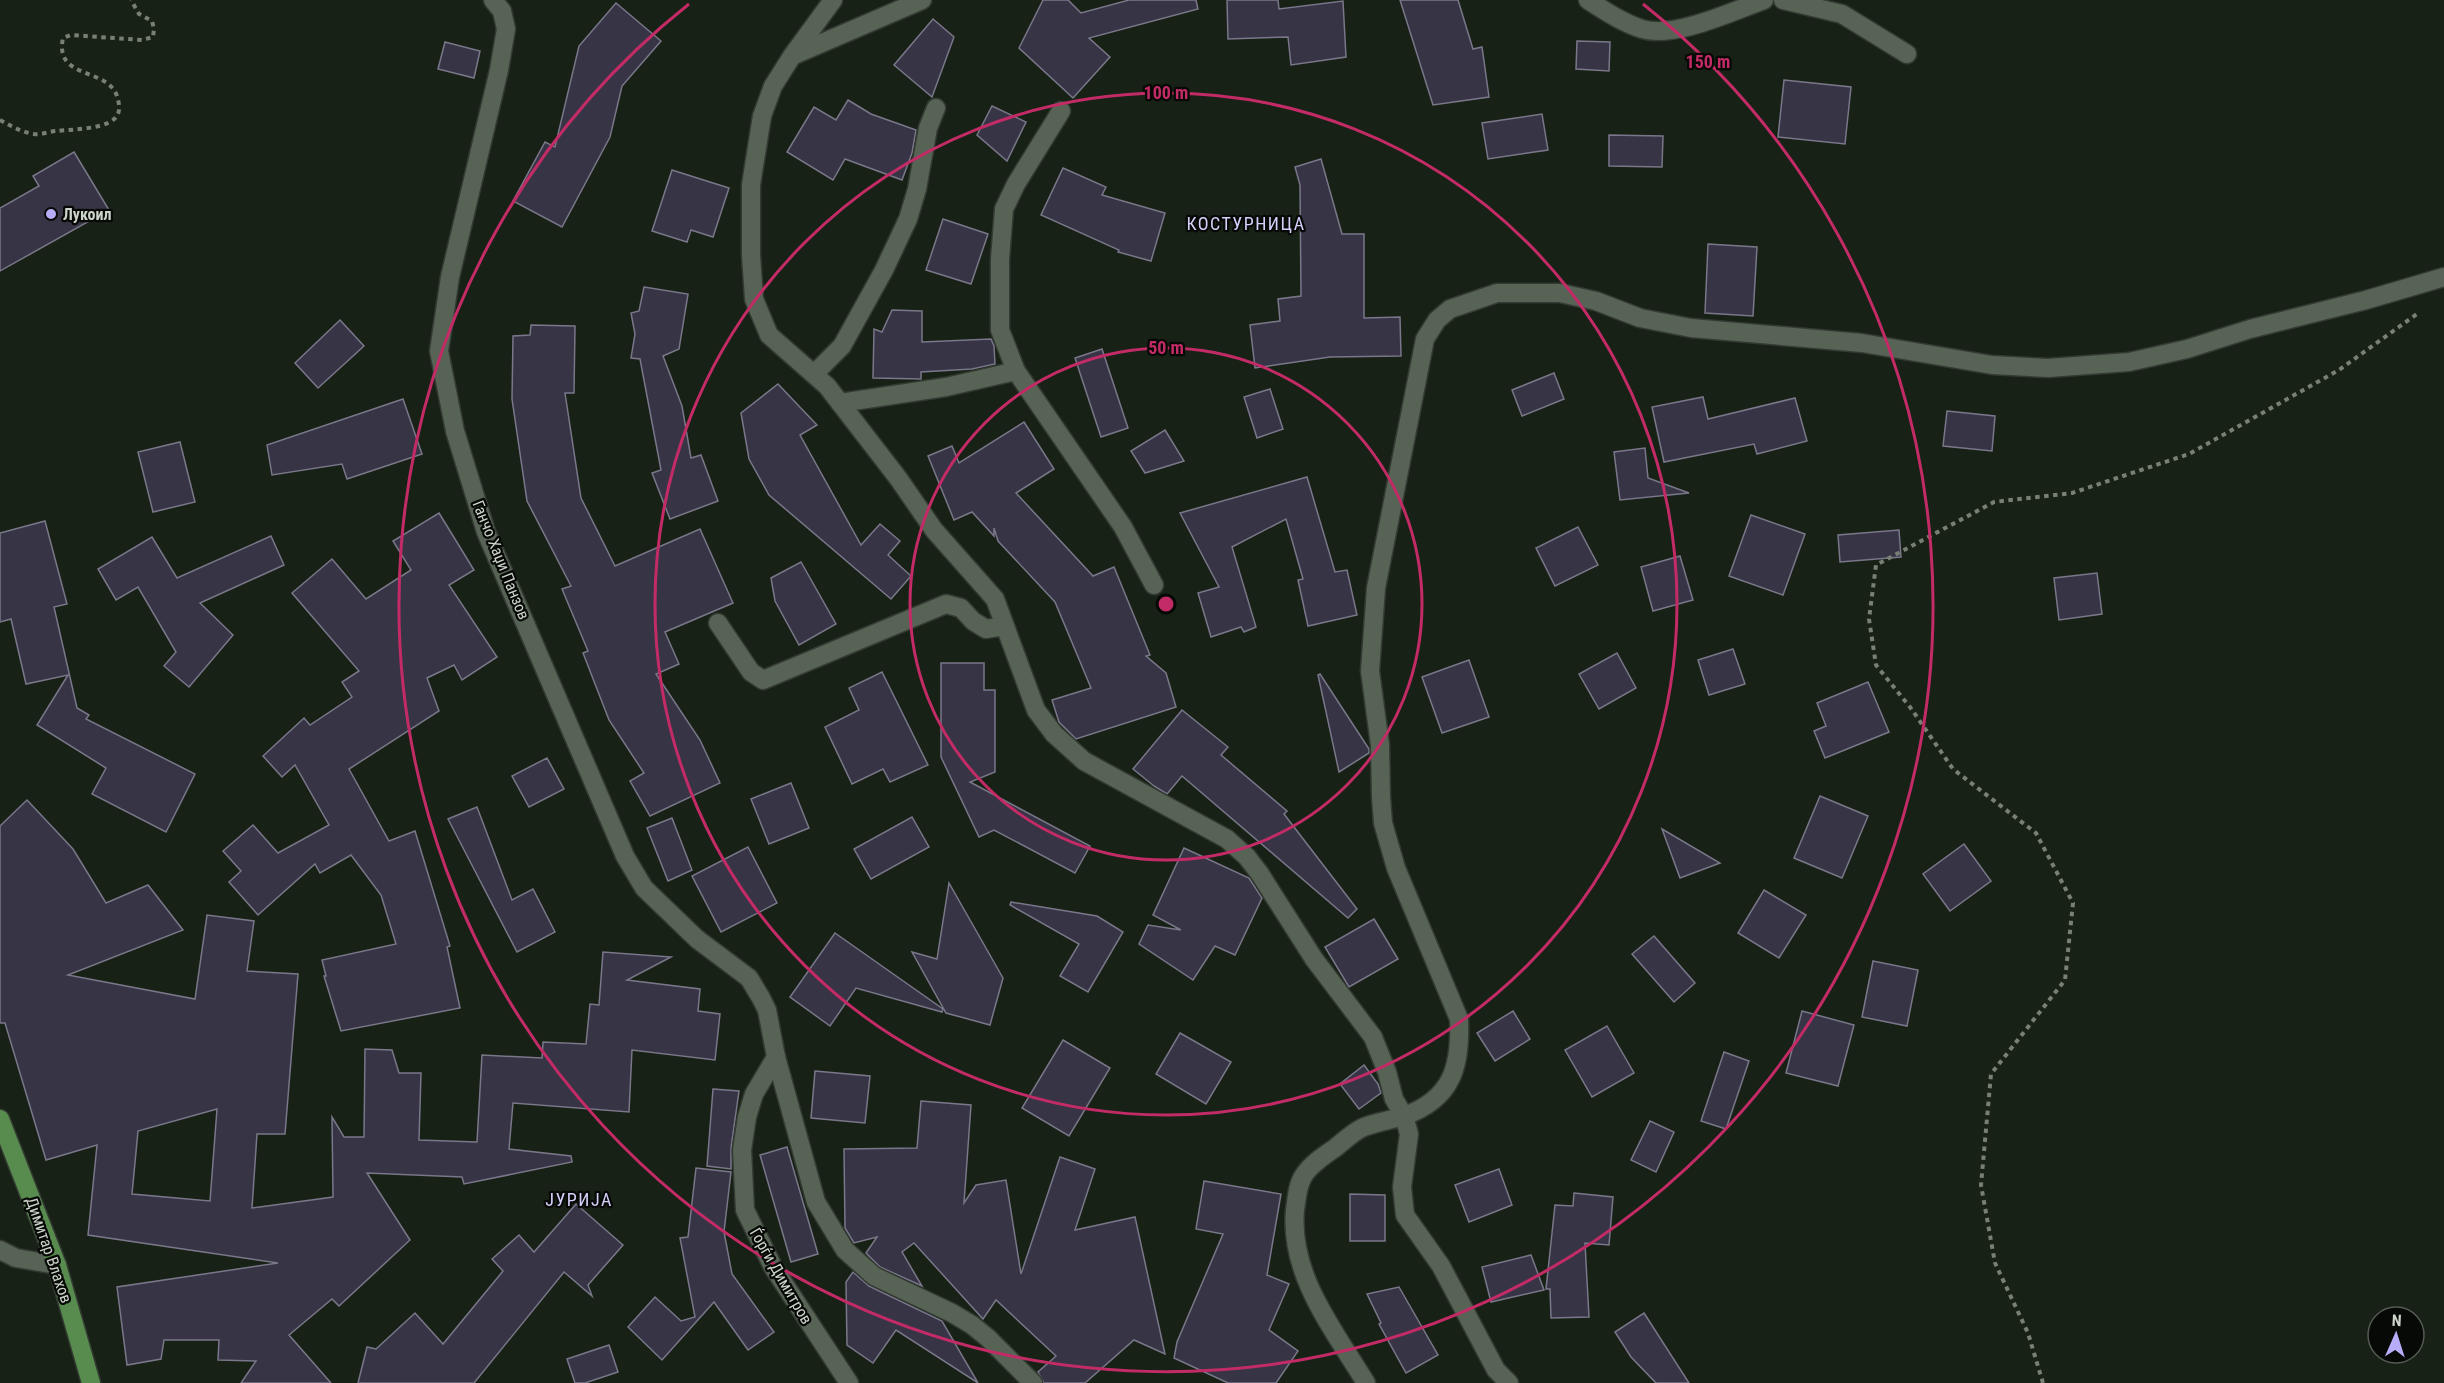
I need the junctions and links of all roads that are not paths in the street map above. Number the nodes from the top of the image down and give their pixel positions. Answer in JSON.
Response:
{"nodes":[{"id":1,"x":493,"y":0,"type":"edge"},
{"id":2,"x":833,"y":0,"type":"edge"},
{"id":3,"x":922,"y":0,"type":"edge"},
{"id":4,"x":1588,"y":0,"type":"edge"},
{"id":5,"x":1764,"y":0,"type":"edge"},
{"id":6,"x":1784,"y":0,"type":"edge"},
{"id":7,"x":1907,"y":54,"type":"dead end"},
{"id":8,"x":792,"y":56,"type":"junction"},
{"id":9,"x":936,"y":108,"type":"dead end"},
{"id":10,"x":1061,"y":111,"type":"dead end"},
{"id":11,"x":2444,"y":277,"type":"edge"},
{"id":12,"x":1016,"y":371,"type":"junction"},
{"id":13,"x":814,"y":374,"type":"junction"},
{"id":14,"x":840,"y":403,"type":"junction"},
{"id":15,"x":1154,"y":585,"type":"dead end"},
{"id":16,"x":718,"y":623,"type":"dead end"},
{"id":17,"x":1005,"y":626,"type":"junction"},
{"id":18,"x":776,"y":1057,"type":"junction"},
{"id":19,"x":1404,"y":1116,"type":"junction"},
{"id":20,"x":0,"y":1119,"type":"edge"},
{"id":21,"x":0,"y":1250,"type":"edge"},
{"id":22,"x":57,"y":1265,"type":"junction"},
{"id":23,"x":91,"y":1383,"type":"edge"},
{"id":24,"x":849,"y":1383,"type":"edge"},
{"id":25,"x":1033,"y":1383,"type":"edge"},
{"id":26,"x":1366,"y":1383,"type":"edge"},
{"id":27,"x":1509,"y":1383,"type":"edge"}],
"edges":[{"from":1,"to":18,"type":"street","name":"Ганчо Хаџи Панзов"},
{"from":2,"to":8,"type":"street"},
{"from":3,"to":8,"type":"street"},
{"from":4,"to":5,"type":"street"},
{"from":6,"to":7,"type":"street"},
{"from":8,"to":13,"type":"street"},
{"from":9,"to":13,"type":"street"},
{"from":10,"to":12,"type":"street"},
{"from":11,"to":19,"type":"street"},
{"from":12,"to":14,"type":"street"},
{"from":12,"to":15,"type":"street"},
{"from":13,"to":14,"type":"street"},
{"from":14,"to":17,"type":"street"},
{"from":16,"to":17,"type":"street"},
{"from":17,"to":19,"type":"street"},
{"from":18,"to":24,"type":"street","name":"Ѓорѓи Димитров"},
{"from":18,"to":25,"type":"street","name":"Ганчо Хаџи Панзов"},
{"from":19,"to":26,"type":"street"},
{"from":19,"to":27,"type":"street"},
{"from":20,"to":22,"type":"main road","name":"Димитар Влахов"},
{"from":21,"to":22,"type":"street"},
{"from":22,"to":23,"type":"main road","name":"Димитар Влахов"}]}
